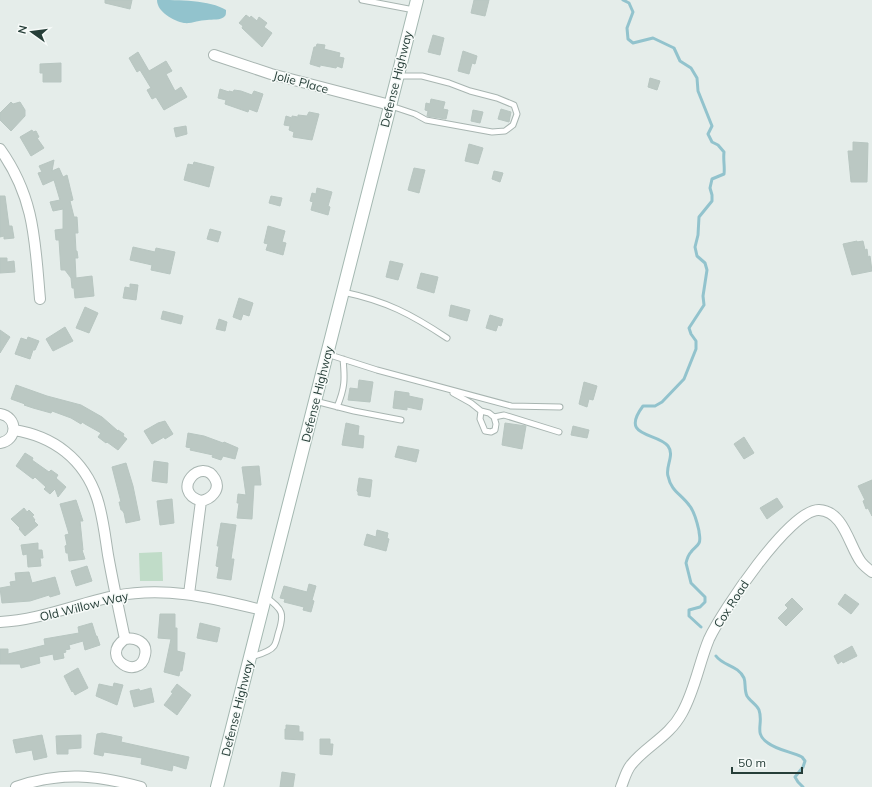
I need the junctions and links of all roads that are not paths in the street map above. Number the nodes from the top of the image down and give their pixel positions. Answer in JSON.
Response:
{"nodes":[{"id":1,"x":362,"y":0,"type":"edge"},
{"id":2,"x":415,"y":5,"type":"edge"},
{"id":3,"x":214,"y":55,"type":"dead end"},
{"id":4,"x":397,"y":76,"type":"junction"},
{"id":5,"x":390,"y":105,"type":"junction"},
{"id":6,"x":0,"y":149,"type":"edge"},
{"id":7,"x":343,"y":292,"type":"junction"},
{"id":8,"x":40,"y":299,"type":"dead end"},
{"id":9,"x":447,"y":338,"type":"dead end"},
{"id":10,"x":327,"y":354,"type":"junction"},
{"id":11,"x":343,"y":359,"type":"junction"},
{"id":12,"x":447,"y":389,"type":"junction"},
{"id":13,"x":315,"y":401,"type":"junction"},
{"id":14,"x":337,"y":407,"type":"junction"},
{"id":15,"x":560,"y":407,"type":"dead end"},
{"id":16,"x":481,"y":411,"type":"junction"},
{"id":17,"x":0,"y":414,"type":"edge"},
{"id":18,"x":494,"y":417,"type":"junction"},
{"id":19,"x":401,"y":420,"type":"dead end"},
{"id":20,"x":14,"y":430,"type":"junction"},
{"id":21,"x":559,"y":432,"type":"dead end"},
{"id":22,"x":0,"y":443,"type":"edge"},
{"id":23,"x":201,"y":501,"type":"dead end"},
{"id":24,"x":872,"y":572,"type":"edge"},
{"id":25,"x":189,"y":594,"type":"junction"},
{"id":26,"x":116,"y":596,"type":"junction"},
{"id":27,"x":266,"y":597,"type":"junction"},
{"id":28,"x":262,"y":610,"type":"junction"},
{"id":29,"x":0,"y":622,"type":"edge"},
{"id":30,"x":125,"y":639,"type":"dead end"},
{"id":31,"x":250,"y":657,"type":"junction"},
{"id":32,"x":16,"y":787,"type":"edge"},
{"id":33,"x":138,"y":787,"type":"edge"},
{"id":34,"x":217,"y":787,"type":"edge"},
{"id":35,"x":621,"y":787,"type":"edge"}],
"edges":[{"from":1,"to":2,"type":"lane"},
{"from":2,"to":4,"type":"main road","name":"Defense Highway"},
{"from":3,"to":5,"type":"street","name":"Jolie Place"},
{"from":4,"to":5,"type":"main road","name":"Defense Highway"},
{"from":4,"to":5,"type":"lane"},
{"from":5,"to":7,"type":"main road","name":"Defense Highway"},
{"from":6,"to":8,"type":"street"},
{"from":7,"to":9,"type":"lane"},
{"from":7,"to":10,"type":"main road","name":"Defense Highway"},
{"from":10,"to":11,"type":"lane"},
{"from":10,"to":13,"type":"main road","name":"Defense Highway"},
{"from":11,"to":12,"type":"lane"},
{"from":11,"to":14,"type":"lane"},
{"from":12,"to":15,"type":"lane"},
{"from":12,"to":16,"type":"lane"},
{"from":13,"to":14,"type":"lane"},
{"from":13,"to":27,"type":"main road","name":"Defense Highway"},
{"from":14,"to":19,"type":"lane"},
{"from":16,"to":18,"type":"lane"},
{"from":16,"to":18,"type":"lane"},
{"from":17,"to":20,"type":"street"},
{"from":18,"to":21,"type":"lane"},
{"from":20,"to":22,"type":"street"},
{"from":20,"to":26,"type":"street"},
{"from":23,"to":25,"type":"street"},
{"from":24,"to":35,"type":"street","name":"Cox Road"},
{"from":25,"to":26,"type":"street","name":"Old Willow Way"},
{"from":25,"to":28,"type":"street","name":"Old Willow Way"},
{"from":26,"to":29,"type":"street","name":"Old Willow Way"},
{"from":26,"to":30,"type":"street"},
{"from":27,"to":28,"type":"main road","name":"Defense Highway"},
{"from":27,"to":31,"type":"lane"},
{"from":28,"to":31,"type":"main road","name":"Defense Highway"},
{"from":31,"to":34,"type":"main road","name":"Defense Highway"},
{"from":32,"to":33,"type":"street"}]}
